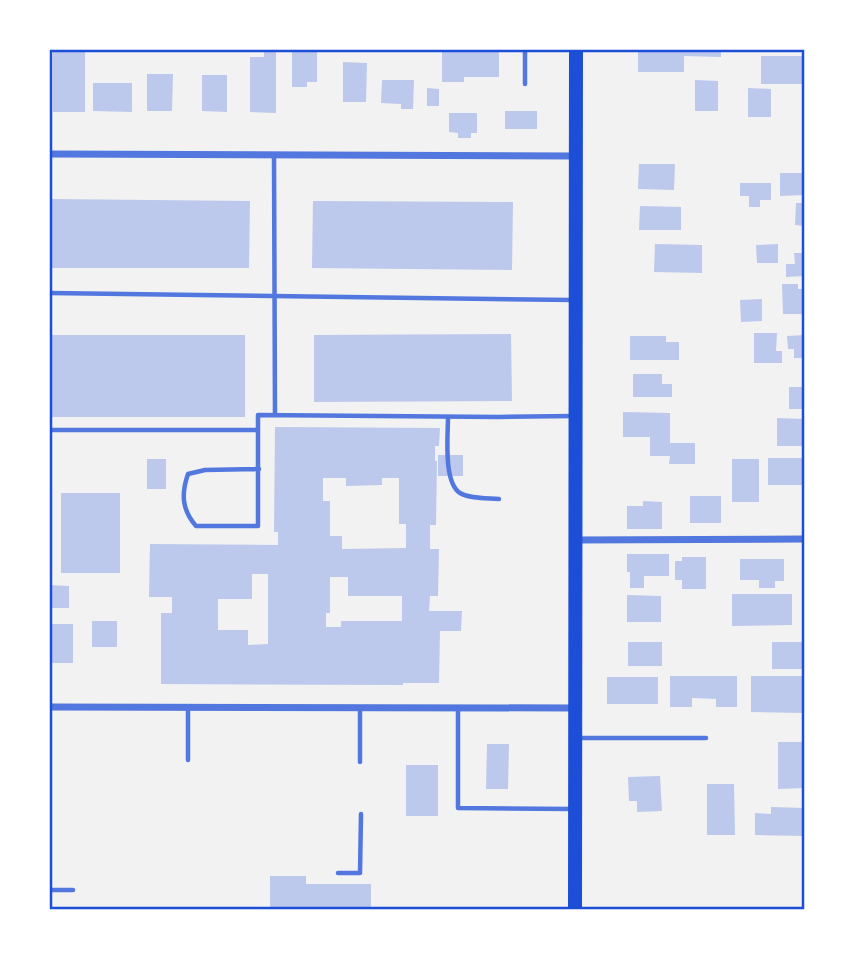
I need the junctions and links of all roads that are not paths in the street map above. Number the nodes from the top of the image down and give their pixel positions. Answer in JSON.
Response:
{"nodes":[{"id":1,"x":525,"y":49,"type":"edge"},
{"id":2,"x":576,"y":49,"type":"edge"},
{"id":3,"x":525,"y":84,"type":"dead end"},
{"id":4,"x":49,"y":154,"type":"edge"},
{"id":5,"x":274,"y":155,"type":"junction"},
{"id":6,"x":575,"y":156,"type":"junction"},
{"id":7,"x":49,"y":293,"type":"edge"},
{"id":8,"x":274,"y":296,"type":"junction"},
{"id":9,"x":575,"y":300,"type":"junction"},
{"id":10,"x":275,"y":415,"type":"junction"},
{"id":11,"x":575,"y":416,"type":"junction"},
{"id":12,"x":448,"y":417,"type":"junction"},
{"id":13,"x":49,"y":430,"type":"edge"},
{"id":14,"x":258,"y":430,"type":"junction"},
{"id":15,"x":259,"y":469,"type":"junction"},
{"id":16,"x":499,"y":499,"type":"dead end"},
{"id":17,"x":805,"y":539,"type":"edge"},
{"id":18,"x":575,"y":540,"type":"junction"},
{"id":19,"x":49,"y":707,"type":"edge"},
{"id":20,"x":188,"y":707,"type":"junction"},
{"id":21,"x":360,"y":708,"type":"junction"},
{"id":22,"x":458,"y":708,"type":"junction"},
{"id":23,"x":575,"y":708,"type":"junction"},
{"id":24,"x":575,"y":738,"type":"junction"},
{"id":25,"x":706,"y":738,"type":"dead end"},
{"id":26,"x":188,"y":760,"type":"dead end"},
{"id":27,"x":360,"y":762,"type":"dead end"},
{"id":28,"x":575,"y":809,"type":"junction"},
{"id":29,"x":361,"y":814,"type":"dead end"},
{"id":30,"x":338,"y":873,"type":"dead end"},
{"id":31,"x":49,"y":890,"type":"edge"},
{"id":32,"x":73,"y":890,"type":"dead end"},
{"id":33,"x":575,"y":910,"type":"edge"}],
"edges":[{"from":1,"to":3,"type":"lane"},
{"from":2,"to":6,"type":"main road"},
{"from":4,"to":5,"type":"street"},
{"from":5,"to":6,"type":"street"},
{"from":5,"to":8,"type":"lane"},
{"from":6,"to":9,"type":"main road"},
{"from":7,"to":8,"type":"lane"},
{"from":8,"to":9,"type":"lane"},
{"from":8,"to":10,"type":"lane"},
{"from":9,"to":11,"type":"main road"},
{"from":10,"to":12,"type":"lane"},
{"from":10,"to":14,"type":"lane"},
{"from":11,"to":12,"type":"lane"},
{"from":11,"to":18,"type":"main road"},
{"from":12,"to":16,"type":"lane"},
{"from":13,"to":14,"type":"lane"},
{"from":14,"to":15,"type":"lane"},
{"from":15,"to":15,"type":"lane"},
{"from":17,"to":18,"type":"street"},
{"from":18,"to":23,"type":"main road"},
{"from":19,"to":20,"type":"street"},
{"from":20,"to":21,"type":"street"},
{"from":20,"to":26,"type":"lane"},
{"from":21,"to":22,"type":"street"},
{"from":21,"to":27,"type":"lane"},
{"from":22,"to":23,"type":"street"},
{"from":22,"to":28,"type":"lane"},
{"from":23,"to":24,"type":"main road"},
{"from":24,"to":25,"type":"lane"},
{"from":24,"to":28,"type":"main road"},
{"from":28,"to":33,"type":"main road"},
{"from":29,"to":30,"type":"lane"},
{"from":31,"to":32,"type":"lane"}]}
